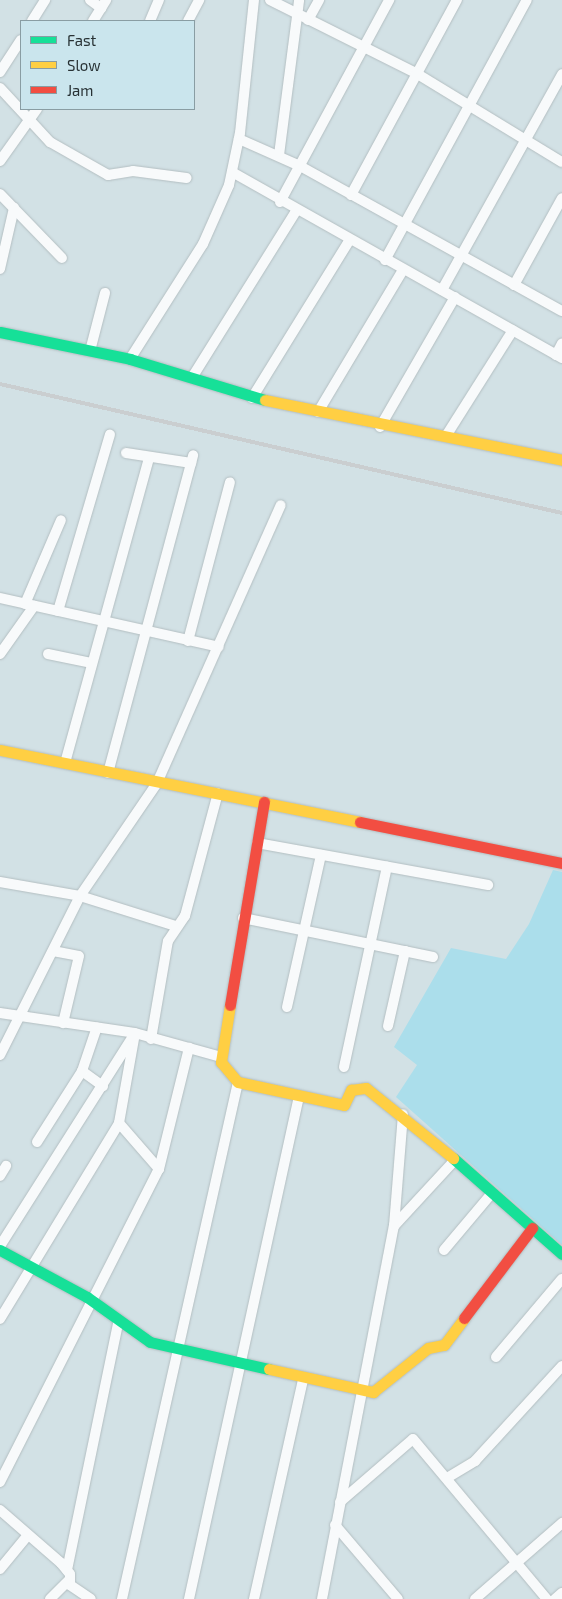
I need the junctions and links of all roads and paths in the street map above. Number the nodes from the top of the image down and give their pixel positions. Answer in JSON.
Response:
{"nodes":[{"id":1,"x":45,"y":0,"type":"edge"},
{"id":2,"x":90,"y":0,"type":"edge"},
{"id":3,"x":199,"y":0,"type":"edge"},
{"id":4,"x":254,"y":0,"type":"edge"},
{"id":5,"x":270,"y":0,"type":"edge"},
{"id":6,"x":299,"y":0,"type":"edge"},
{"id":7,"x":319,"y":0,"type":"edge"},
{"id":8,"x":389,"y":0,"type":"edge"},
{"id":9,"x":457,"y":0,"type":"edge"},
{"id":10,"x":527,"y":0,"type":"edge"},
{"id":11,"x":157,"y":1,"type":"edge"},
{"id":12,"x":104,"y":4,"type":"edge"},
{"id":13,"x":297,"y":14,"type":"junction"},
{"id":14,"x":33,"y":20,"type":"edge"},
{"id":15,"x":94,"y":20,"type":"edge"},
{"id":16,"x":150,"y":20,"type":"edge"},
{"id":17,"x":189,"y":20,"type":"edge"},
{"id":18,"x":308,"y":20,"type":"junction"},
{"id":19,"x":20,"y":42,"type":"edge"},
{"id":20,"x":364,"y":47,"type":"junction"},
{"id":21,"x":0,"y":72,"type":"edge"},
{"id":22,"x":416,"y":73,"type":"junction"},
{"id":23,"x":562,"y":74,"type":"edge"},
{"id":24,"x":0,"y":88,"type":"edge"},
{"id":25,"x":470,"y":107,"type":"junction"},
{"id":26,"x":36,"y":110,"type":"edge"},
{"id":27,"x":29,"y":120,"type":"junction"},
{"id":28,"x":239,"y":139,"type":"junction"},
{"id":29,"x":524,"y":141,"type":"junction"},
{"id":30,"x":279,"y":156,"type":"junction"},
{"id":31,"x":0,"y":160,"type":"edge"},
{"id":32,"x":562,"y":162,"type":"edge"},
{"id":33,"x":300,"y":166,"type":"junction"},
{"id":34,"x":232,"y":172,"type":"junction"},
{"id":35,"x":188,"y":178,"type":"dead end"},
{"id":36,"x":0,"y":194,"type":"edge"},
{"id":37,"x":351,"y":195,"type":"junction"},
{"id":38,"x":562,"y":198,"type":"edge"},
{"id":39,"x":280,"y":202,"type":"junction"},
{"id":40,"x":14,"y":208,"type":"junction"},
{"id":41,"x":296,"y":211,"type":"junction"},
{"id":42,"x":406,"y":226,"type":"junction"},
{"id":43,"x":349,"y":240,"type":"junction"},
{"id":44,"x":462,"y":254,"type":"junction"},
{"id":45,"x":62,"y":258,"type":"dead end"},
{"id":46,"x":385,"y":260,"type":"junction"},
{"id":47,"x":0,"y":269,"type":"edge"},
{"id":48,"x":403,"y":270,"type":"junction"},
{"id":49,"x":514,"y":285,"type":"junction"},
{"id":50,"x":442,"y":290,"type":"junction"},
{"id":51,"x":104,"y":293,"type":"dead end"},
{"id":52,"x":455,"y":297,"type":"junction"},
{"id":53,"x":562,"y":311,"type":"edge"},
{"id":54,"x":512,"y":330,"type":"junction"},
{"id":55,"x":0,"y":332,"type":"edge"},
{"id":56,"x":562,"y":343,"type":"edge"},
{"id":57,"x":90,"y":351,"type":"junction"},
{"id":58,"x":559,"y":357,"type":"edge"},
{"id":59,"x":130,"y":359,"type":"junction"},
{"id":60,"x":193,"y":376,"type":"junction"},
{"id":61,"x":252,"y":398,"type":"junction"},
{"id":62,"x":318,"y":412,"type":"junction"},
{"id":63,"x":380,"y":427,"type":"junction"},
{"id":64,"x":110,"y":434,"type":"dead end"},
{"id":65,"x":446,"y":436,"type":"junction"},
{"id":66,"x":126,"y":452,"type":"dead end"},
{"id":67,"x":149,"y":458,"type":"junction"},
{"id":68,"x":562,"y":460,"type":"edge"},
{"id":69,"x":230,"y":482,"type":"dead end"},
{"id":70,"x":280,"y":505,"type":"dead end"},
{"id":71,"x":61,"y":520,"type":"dead end"},
{"id":72,"x":0,"y":598,"type":"edge"},
{"id":73,"x":29,"y":605,"type":"junction"},
{"id":74,"x":58,"y":611,"type":"junction"},
{"id":75,"x":103,"y":621,"type":"junction"},
{"id":76,"x":146,"y":631,"type":"junction"},
{"id":77,"x":188,"y":641,"type":"junction"},
{"id":78,"x":219,"y":647,"type":"junction"},
{"id":79,"x":0,"y":654,"type":"edge"},
{"id":80,"x":48,"y":654,"type":"dead end"},
{"id":81,"x":92,"y":663,"type":"junction"},
{"id":82,"x":0,"y":750,"type":"edge"},
{"id":83,"x":64,"y":763,"type":"junction"},
{"id":84,"x":108,"y":773,"type":"junction"},
{"id":85,"x":157,"y":783,"type":"junction"},
{"id":86,"x":218,"y":793,"type":"junction"},
{"id":87,"x":264,"y":802,"type":"junction"},
{"id":88,"x":257,"y":843,"type":"junction"},
{"id":89,"x":322,"y":855,"type":"junction"},
{"id":90,"x":562,"y":863,"type":"edge"},
{"id":91,"x":387,"y":867,"type":"junction"},
{"id":92,"x":0,"y":882,"type":"edge"},
{"id":93,"x":488,"y":885,"type":"dead end"},
{"id":94,"x":80,"y":896,"type":"junction"},
{"id":95,"x":243,"y":918,"type":"junction"},
{"id":96,"x":176,"y":926,"type":"junction"},
{"id":97,"x":305,"y":931,"type":"junction"},
{"id":98,"x":371,"y":944,"type":"junction"},
{"id":99,"x":53,"y":951,"type":"junction"},
{"id":100,"x":405,"y":951,"type":"junction"},
{"id":101,"x":433,"y":957,"type":"dead end"},
{"id":102,"x":287,"y":1007,"type":"dead end"},
{"id":103,"x":0,"y":1013,"type":"edge"},
{"id":104,"x":20,"y":1018,"type":"junction"},
{"id":105,"x":63,"y":1023,"type":"junction"},
{"id":106,"x":388,"y":1026,"type":"dead end"},
{"id":107,"x":97,"y":1027,"type":"junction"},
{"id":108,"x":135,"y":1033,"type":"junction"},
{"id":109,"x":151,"y":1039,"type":"junction"},
{"id":110,"x":189,"y":1048,"type":"junction"},
{"id":111,"x":0,"y":1055,"type":"edge"},
{"id":112,"x":221,"y":1056,"type":"junction"},
{"id":113,"x":344,"y":1067,"type":"dead end"},
{"id":114,"x":82,"y":1071,"type":"junction"},
{"id":115,"x":238,"y":1082,"type":"junction"},
{"id":116,"x":103,"y":1086,"type":"junction"},
{"id":117,"x":299,"y":1096,"type":"junction"},
{"id":118,"x":404,"y":1114,"type":"junction"},
{"id":119,"x":119,"y":1123,"type":"junction"},
{"id":120,"x":37,"y":1142,"type":"dead end"},
{"id":121,"x":455,"y":1160,"type":"junction"},
{"id":122,"x":6,"y":1166,"type":"dead end"},
{"id":123,"x":159,"y":1168,"type":"junction"},
{"id":124,"x":0,"y":1176,"type":"edge"},
{"id":125,"x":492,"y":1193,"type":"junction"},
{"id":126,"x":394,"y":1226,"type":"junction"},
{"id":127,"x":532,"y":1228,"type":"junction"},
{"id":128,"x":0,"y":1248,"type":"edge"},
{"id":129,"x":444,"y":1250,"type":"dead end"},
{"id":130,"x":562,"y":1254,"type":"edge"},
{"id":131,"x":29,"y":1265,"type":"junction"},
{"id":132,"x":562,"y":1279,"type":"edge"},
{"id":133,"x":92,"y":1300,"type":"junction"},
{"id":134,"x":0,"y":1319,"type":"edge"},
{"id":135,"x":119,"y":1320,"type":"junction"},
{"id":136,"x":179,"y":1348,"type":"junction"},
{"id":137,"x":496,"y":1357,"type":"dead end"},
{"id":138,"x":242,"y":1364,"type":"junction"},
{"id":139,"x":561,"y":1370,"type":"edge"},
{"id":140,"x":303,"y":1379,"type":"junction"},
{"id":141,"x":359,"y":1392,"type":"junction"},
{"id":142,"x":447,"y":1478,"type":"junction"},
{"id":143,"x":0,"y":1482,"type":"edge"},
{"id":144,"x":340,"y":1502,"type":"junction"},
{"id":145,"x":0,"y":1510,"type":"edge"},
{"id":146,"x":562,"y":1523,"type":"edge"},
{"id":147,"x":335,"y":1525,"type":"junction"},
{"id":148,"x":28,"y":1535,"type":"junction"},
{"id":149,"x":517,"y":1562,"type":"junction"},
{"id":150,"x":0,"y":1569,"type":"edge"},
{"id":151,"x":68,"y":1574,"type":"junction"},
{"id":152,"x":562,"y":1593,"type":"edge"},
{"id":153,"x":395,"y":1598,"type":"edge"},
{"id":154,"x":50,"y":1599,"type":"edge"},
{"id":155,"x":91,"y":1599,"type":"edge"},
{"id":156,"x":122,"y":1599,"type":"edge"},
{"id":157,"x":189,"y":1599,"type":"edge"},
{"id":158,"x":254,"y":1599,"type":"edge"},
{"id":159,"x":322,"y":1599,"type":"edge"},
{"id":160,"x":475,"y":1599,"type":"edge"},
{"id":161,"x":547,"y":1599,"type":"edge"},
{"id":162,"x":555,"y":1599,"type":"edge"}],
"edges":[{"from":1,"to":14,"type":"street"},
{"from":2,"to":12,"type":"street"},
{"from":3,"to":17,"type":"street"},
{"from":4,"to":28,"type":"street"},
{"from":5,"to":13,"type":"street"},
{"from":6,"to":13,"type":"street"},
{"from":7,"to":18,"type":"street"},
{"from":8,"to":20,"type":"street"},
{"from":9,"to":22,"type":"street"},
{"from":10,"to":25,"type":"street"},
{"from":11,"to":16,"type":"street"},
{"from":12,"to":15,"type":"street"},
{"from":13,"to":18,"type":"street"},
{"from":13,"to":30,"type":"street"},
{"from":18,"to":20,"type":"street"},
{"from":19,"to":21,"type":"street"},
{"from":20,"to":22,"type":"street"},
{"from":20,"to":33,"type":"street"},
{"from":22,"to":25,"type":"street"},
{"from":22,"to":37,"type":"street"},
{"from":23,"to":29,"type":"street"},
{"from":24,"to":27,"type":"street"},
{"from":25,"to":29,"type":"street"},
{"from":25,"to":42,"type":"street"},
{"from":26,"to":27,"type":"street"},
{"from":27,"to":31,"type":"street"},
{"from":27,"to":35,"type":"street"},
{"from":28,"to":30,"type":"street"},
{"from":28,"to":34,"type":"street"},
{"from":29,"to":32,"type":"street"},
{"from":29,"to":44,"type":"street"},
{"from":30,"to":33,"type":"street"},
{"from":33,"to":37,"type":"street"},
{"from":33,"to":39,"type":"street"},
{"from":34,"to":39,"type":"street"},
{"from":34,"to":59,"type":"street"},
{"from":36,"to":40,"type":"street"},
{"from":37,"to":42,"type":"street"},
{"from":38,"to":49,"type":"street"},
{"from":39,"to":41,"type":"street"},
{"from":40,"to":45,"type":"street"},
{"from":40,"to":47,"type":"street"},
{"from":41,"to":43,"type":"street"},
{"from":41,"to":60,"type":"street"},
{"from":42,"to":44,"type":"street"},
{"from":42,"to":46,"type":"street"},
{"from":43,"to":46,"type":"street"},
{"from":43,"to":61,"type":"street"},
{"from":44,"to":49,"type":"street"},
{"from":44,"to":50,"type":"street"},
{"from":46,"to":48,"type":"street"},
{"from":48,"to":50,"type":"street"},
{"from":48,"to":62,"type":"street"},
{"from":49,"to":53,"type":"street"},
{"from":50,"to":52,"type":"street"},
{"from":51,"to":57,"type":"street"},
{"from":52,"to":54,"type":"street"},
{"from":52,"to":63,"type":"street"},
{"from":54,"to":58,"type":"street"},
{"from":54,"to":65,"type":"street"},
{"from":55,"to":57,"type":"street"},
{"from":56,"to":58,"type":"street"},
{"from":57,"to":59,"type":"street"},
{"from":59,"to":60,"type":"street"},
{"from":60,"to":61,"type":"street"},
{"from":61,"to":62,"type":"street"},
{"from":62,"to":63,"type":"street"},
{"from":63,"to":65,"type":"street"},
{"from":64,"to":74,"type":"street"},
{"from":65,"to":68,"type":"street"},
{"from":66,"to":67,"type":"street"},
{"from":67,"to":75,"type":"street"},
{"from":67,"to":76,"type":"street"},
{"from":69,"to":77,"type":"street"},
{"from":70,"to":78,"type":"street"},
{"from":71,"to":73,"type":"street"},
{"from":72,"to":73,"type":"street"},
{"from":73,"to":74,"type":"street"},
{"from":73,"to":79,"type":"street"},
{"from":74,"to":75,"type":"street"},
{"from":75,"to":76,"type":"street"},
{"from":75,"to":81,"type":"street"},
{"from":76,"to":77,"type":"street"},
{"from":76,"to":84,"type":"street"},
{"from":77,"to":78,"type":"street"},
{"from":78,"to":85,"type":"street"},
{"from":80,"to":81,"type":"street"},
{"from":81,"to":83,"type":"street"},
{"from":82,"to":83,"type":"street"},
{"from":83,"to":84,"type":"street"},
{"from":84,"to":85,"type":"street"},
{"from":85,"to":86,"type":"street"},
{"from":85,"to":94,"type":"street"},
{"from":86,"to":87,"type":"street"},
{"from":86,"to":96,"type":"street"},
{"from":87,"to":88,"type":"street"},
{"from":87,"to":90,"type":"street"},
{"from":88,"to":89,"type":"street"},
{"from":88,"to":95,"type":"street"},
{"from":89,"to":91,"type":"street"},
{"from":89,"to":97,"type":"street"},
{"from":91,"to":93,"type":"street"},
{"from":91,"to":98,"type":"street"},
{"from":92,"to":94,"type":"street"},
{"from":94,"to":96,"type":"street"},
{"from":94,"to":99,"type":"street"},
{"from":95,"to":97,"type":"street"},
{"from":95,"to":112,"type":"street"},
{"from":96,"to":109,"type":"street"},
{"from":97,"to":98,"type":"street"},
{"from":97,"to":102,"type":"street"},
{"from":98,"to":100,"type":"street"},
{"from":98,"to":113,"type":"street"},
{"from":99,"to":104,"type":"street"},
{"from":99,"to":105,"type":"street"},
{"from":100,"to":101,"type":"street"},
{"from":100,"to":106,"type":"street"},
{"from":103,"to":104,"type":"street"},
{"from":104,"to":105,"type":"street"},
{"from":104,"to":111,"type":"street"},
{"from":105,"to":107,"type":"street"},
{"from":107,"to":108,"type":"street"},
{"from":107,"to":114,"type":"street"},
{"from":108,"to":109,"type":"street"},
{"from":108,"to":116,"type":"street"},
{"from":108,"to":119,"type":"street"},
{"from":109,"to":110,"type":"street"},
{"from":110,"to":112,"type":"street"},
{"from":110,"to":123,"type":"street"},
{"from":112,"to":115,"type":"street"},
{"from":114,"to":116,"type":"street"},
{"from":114,"to":120,"type":"street"},
{"from":115,"to":117,"type":"street"},
{"from":115,"to":136,"type":"street"},
{"from":116,"to":128,"type":"street"},
{"from":117,"to":118,"type":"street"},
{"from":117,"to":138,"type":"street"},
{"from":118,"to":121,"type":"street"},
{"from":118,"to":126,"type":"street"},
{"from":119,"to":123,"type":"street"},
{"from":119,"to":131,"type":"street"},
{"from":121,"to":125,"type":"street"},
{"from":121,"to":126,"type":"street"},
{"from":122,"to":124,"type":"street"},
{"from":123,"to":133,"type":"street"},
{"from":125,"to":127,"type":"street"},
{"from":125,"to":129,"type":"street"},
{"from":126,"to":141,"type":"street"},
{"from":127,"to":130,"type":"street"},
{"from":127,"to":141,"type":"street"},
{"from":128,"to":131,"type":"street"},
{"from":131,"to":133,"type":"street"},
{"from":131,"to":134,"type":"street"},
{"from":132,"to":137,"type":"street"},
{"from":133,"to":135,"type":"street"},
{"from":133,"to":143,"type":"street"},
{"from":135,"to":136,"type":"street"},
{"from":135,"to":151,"type":"street"},
{"from":136,"to":138,"type":"street"},
{"from":136,"to":156,"type":"street"},
{"from":138,"to":140,"type":"street"},
{"from":138,"to":157,"type":"street"},
{"from":139,"to":142,"type":"street"},
{"from":140,"to":141,"type":"street"},
{"from":140,"to":158,"type":"street"},
{"from":141,"to":144,"type":"street"},
{"from":142,"to":144,"type":"street"},
{"from":142,"to":149,"type":"street"},
{"from":144,"to":147,"type":"street"},
{"from":145,"to":148,"type":"street"},
{"from":146,"to":149,"type":"street"},
{"from":147,"to":153,"type":"street"},
{"from":147,"to":159,"type":"street"},
{"from":148,"to":150,"type":"street"},
{"from":148,"to":151,"type":"street"},
{"from":149,"to":160,"type":"street"},
{"from":149,"to":161,"type":"street"},
{"from":151,"to":154,"type":"street"},
{"from":151,"to":155,"type":"street"},
{"from":152,"to":162,"type":"street"}]}
